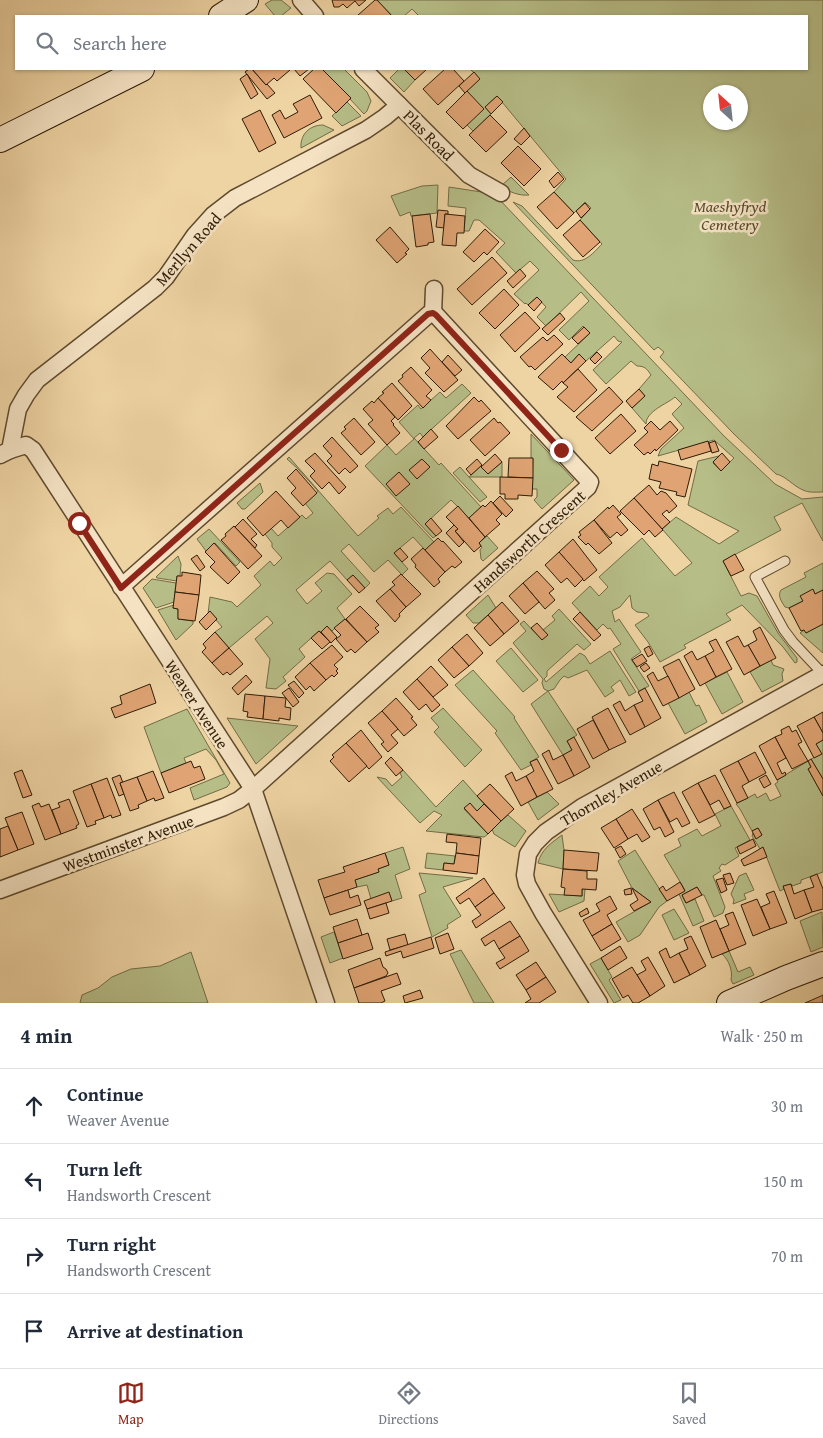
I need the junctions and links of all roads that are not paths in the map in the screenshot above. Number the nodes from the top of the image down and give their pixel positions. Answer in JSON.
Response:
{"nodes":[{"id":1,"x":246,"y":0,"type":"edge"},
{"id":2,"x":302,"y":0,"type":"edge"},
{"id":3,"x":223,"y":15,"type":"edge"},
{"id":4,"x":314,"y":15,"type":"edge"},
{"id":5,"x":140,"y":70,"type":"edge"},
{"id":6,"x":364,"y":70,"type":"edge"},
{"id":7,"x":398,"y":105,"type":"junction"},
{"id":8,"x":0,"y":140,"type":"edge"},
{"id":9,"x":501,"y":193,"type":"dead end"},
{"id":10,"x":434,"y":289,"type":"dead end"},
{"id":11,"x":433,"y":313,"type":"junction"},
{"id":12,"x":5,"y":453,"type":"edge"},
{"id":13,"x":785,"y":561,"type":"dead end"},
{"id":14,"x":121,"y":588,"type":"junction"},
{"id":15,"x":823,"y":674,"type":"edge"},
{"id":16,"x":253,"y":789,"type":"junction"},
{"id":17,"x":0,"y":890,"type":"edge"},
{"id":18,"x":823,"y":964,"type":"edge"},
{"id":19,"x":326,"y":1003,"type":"edge"},
{"id":20,"x":599,"y":1003,"type":"edge"},
{"id":21,"x":729,"y":1003,"type":"edge"}],
"edges":[{"from":1,"to":3,"type":"main road"},
{"from":2,"to":4,"type":"street"},
{"from":5,"to":8,"type":"main road"},
{"from":6,"to":7,"type":"street","name":"Plas Road"},
{"from":7,"to":9,"type":"street","name":"Plas Road"},
{"from":7,"to":12,"type":"street","name":"Merllyn Road"},
{"from":10,"to":11,"type":"street"},
{"from":11,"to":14,"type":"street"},
{"from":11,"to":16,"type":"street","name":"Handsworth Crescent"},
{"from":12,"to":14,"type":"street","name":"Weaver Avenue"},
{"from":13,"to":15,"type":"lane"},
{"from":14,"to":16,"type":"street","name":"Weaver Avenue"},
{"from":15,"to":20,"type":"street","name":"Thornley Avenue"},
{"from":16,"to":17,"type":"street","name":"Westminster Avenue"},
{"from":16,"to":19,"type":"street","name":"Weaver Avenue"},
{"from":18,"to":21,"type":"main road"}]}
